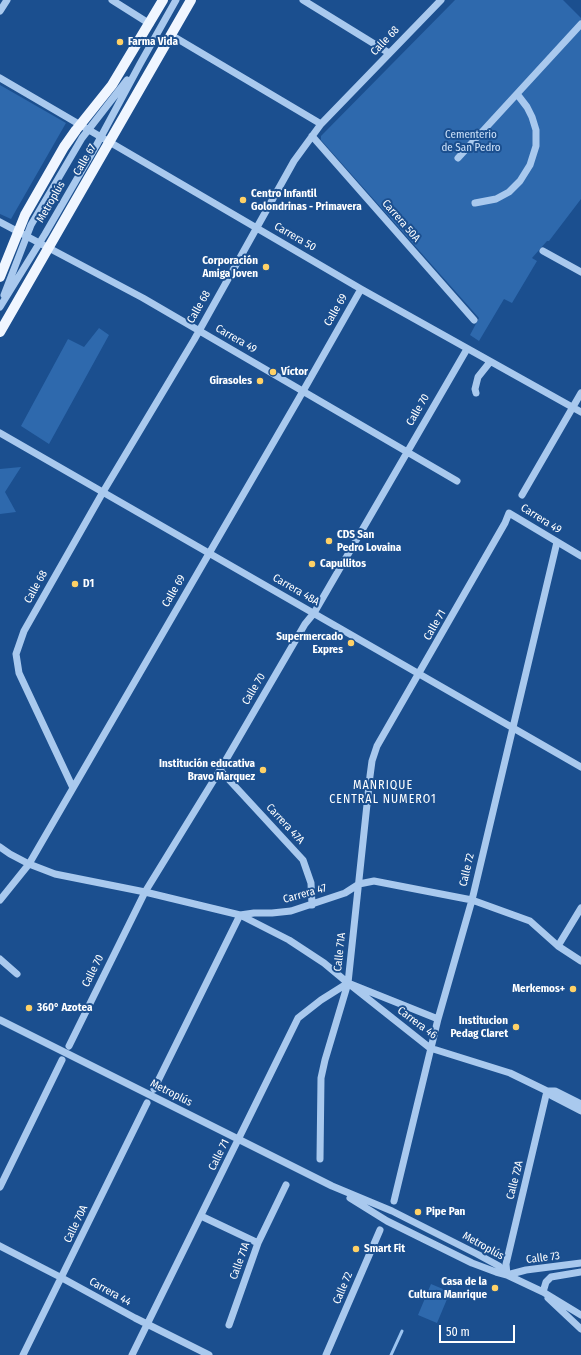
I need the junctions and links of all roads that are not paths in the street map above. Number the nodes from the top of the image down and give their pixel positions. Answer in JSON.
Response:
{"nodes":[{"id":1,"x":7,"y":0,"type":"edge"},
{"id":2,"x":112,"y":0,"type":"edge"},
{"id":3,"x":163,"y":0,"type":"edge"},
{"id":4,"x":176,"y":0,"type":"edge"},
{"id":5,"x":191,"y":0,"type":"edge"},
{"id":6,"x":303,"y":0,"type":"edge"},
{"id":7,"x":442,"y":0,"type":"edge"},
{"id":8,"x":0,"y":11,"type":"edge"},
{"id":9,"x":150,"y":24,"type":"junction"},
{"id":10,"x":581,"y":24,"type":"edge"},
{"id":11,"x":171,"y":35,"type":"junction"},
{"id":12,"x":389,"y":53,"type":"junction"},
{"id":13,"x":140,"y":64,"type":"junction"},
{"id":14,"x":0,"y":78,"type":"edge"},
{"id":15,"x":517,"y":94,"type":"junction"},
{"id":16,"x":321,"y":124,"type":"junction"},
{"id":17,"x":85,"y":126,"type":"junction"},
{"id":18,"x":312,"y":136,"type":"junction"},
{"id":19,"x":106,"y":138,"type":"junction"},
{"id":20,"x":458,"y":158,"type":"dead end"},
{"id":21,"x":475,"y":203,"type":"dead end"},
{"id":22,"x":0,"y":222,"type":"edge"},
{"id":23,"x":257,"y":228,"type":"junction"},
{"id":24,"x":22,"y":235,"type":"junction"},
{"id":25,"x":44,"y":246,"type":"junction"},
{"id":26,"x":543,"y":251,"type":"dead end"},
{"id":27,"x":581,"y":272,"type":"edge"},
{"id":28,"x":0,"y":277,"type":"edge"},
{"id":29,"x":361,"y":289,"type":"junction"},
{"id":30,"x":0,"y":305,"type":"edge"},
{"id":31,"x":474,"y":320,"type":"dead end"},
{"id":32,"x":198,"y":330,"type":"junction"},
{"id":33,"x":0,"y":332,"type":"edge"},
{"id":34,"x":467,"y":349,"type":"junction"},
{"id":35,"x":490,"y":362,"type":"junction"},
{"id":36,"x":303,"y":390,"type":"junction"},
{"id":37,"x":581,"y":392,"type":"edge"},
{"id":38,"x":476,"y":393,"type":"dead end"},
{"id":39,"x":573,"y":407,"type":"junction"},
{"id":40,"x":581,"y":412,"type":"edge"},
{"id":41,"x":0,"y":433,"type":"edge"},
{"id":42,"x":408,"y":451,"type":"junction"},
{"id":43,"x":458,"y":481,"type":"dead end"},
{"id":44,"x":103,"y":492,"type":"junction"},
{"id":45,"x":522,"y":495,"type":"dead end"},
{"id":46,"x":509,"y":513,"type":"joint"},
{"id":47,"x":556,"y":542,"type":"junction"},
{"id":48,"x":209,"y":553,"type":"junction"},
{"id":49,"x":581,"y":556,"type":"edge"},
{"id":50,"x":314,"y":613,"type":"junction"},
{"id":51,"x":419,"y":674,"type":"junction"},
{"id":52,"x":512,"y":727,"type":"junction"},
{"id":53,"x":377,"y":746,"type":"joint"},
{"id":54,"x":581,"y":767,"type":"edge"},
{"id":55,"x":220,"y":770,"type":"junction"},
{"id":56,"x":73,"y":788,"type":"junction"},
{"id":57,"x":0,"y":847,"type":"edge"},
{"id":58,"x":28,"y":864,"type":"junction"},
{"id":59,"x":358,"y":884,"type":"junction"},
{"id":60,"x":145,"y":892,"type":"junction"},
{"id":61,"x":0,"y":900,"type":"edge"},
{"id":62,"x":472,"y":900,"type":"junction"},
{"id":63,"x":312,"y":905,"type":"junction"},
{"id":64,"x":581,"y":908,"type":"edge"},
{"id":65,"x":240,"y":915,"type":"junction"},
{"id":66,"x":558,"y":946,"type":"junction"},
{"id":67,"x":0,"y":959,"type":"edge"},
{"id":68,"x":581,"y":962,"type":"edge"},
{"id":69,"x":17,"y":974,"type":"dead end"},
{"id":70,"x":348,"y":983,"type":"junction"},
{"id":71,"x":438,"y":1019,"type":"junction"},
{"id":72,"x":0,"y":1020,"type":"edge"},
{"id":73,"x":68,"y":1046,"type":"dead end"},
{"id":74,"x":430,"y":1048,"type":"junction"},
{"id":75,"x":62,"y":1060,"type":"dead end"},
{"id":76,"x":154,"y":1089,"type":"dead end"},
{"id":77,"x":547,"y":1091,"type":"junction"},
{"id":78,"x":147,"y":1103,"type":"dead end"},
{"id":79,"x":581,"y":1104,"type":"edge"},
{"id":80,"x":581,"y":1111,"type":"edge"},
{"id":81,"x":239,"y":1139,"type":"junction"},
{"id":82,"x":320,"y":1159,"type":"dead end"},
{"id":83,"x":286,"y":1185,"type":"dead end"},
{"id":84,"x":332,"y":1186,"type":"junction"},
{"id":85,"x":0,"y":1187,"type":"edge"},
{"id":86,"x":394,"y":1201,"type":"dead end"},
{"id":87,"x":201,"y":1216,"type":"junction"},
{"id":88,"x":380,"y":1230,"type":"dead end"},
{"id":89,"x":258,"y":1243,"type":"junction"},
{"id":90,"x":0,"y":1246,"type":"edge"},
{"id":91,"x":581,"y":1263,"type":"edge"},
{"id":92,"x":560,"y":1267,"type":"junction"},
{"id":93,"x":581,"y":1272,"type":"edge"},
{"id":94,"x":507,"y":1275,"type":"junction"},
{"id":95,"x":561,"y":1275,"type":"junction"},
{"id":96,"x":62,"y":1278,"type":"junction"},
{"id":97,"x":542,"y":1292,"type":"junction"},
{"id":98,"x":581,"y":1315,"type":"edge"},
{"id":99,"x":148,"y":1324,"type":"junction"},
{"id":100,"x":229,"y":1325,"type":"dead end"},
{"id":101,"x":581,"y":1329,"type":"edge"},
{"id":102,"x":23,"y":1355,"type":"edge"},
{"id":103,"x":132,"y":1355,"type":"edge"},
{"id":104,"x":209,"y":1355,"type":"edge"},
{"id":105,"x":326,"y":1355,"type":"edge"}],
"edges":[{"from":1,"to":8,"type":"street"},
{"from":2,"to":9,"type":"street"},
{"from":3,"to":9,"type":"main road"},
{"from":4,"to":13,"type":"street"},
{"from":5,"to":11,"type":"main road","name":"Calle 67"},
{"from":6,"to":12,"type":"street"},
{"from":7,"to":12,"type":"street","name":"Calle 68"},
{"from":9,"to":17,"type":"main road"},
{"from":10,"to":15,"type":"street"},
{"from":11,"to":16,"type":"street"},
{"from":11,"to":19,"type":"main road","name":"Calle 67"},
{"from":12,"to":16,"type":"street","name":"Calle 68"},
{"from":13,"to":17,"type":"street"},
{"from":13,"to":19,"type":"street"},
{"from":14,"to":17,"type":"street","name":"Carrera 50"},
{"from":15,"to":20,"type":"street"},
{"from":15,"to":21,"type":"street"},
{"from":16,"to":18,"type":"street","name":"Calle 68"},
{"from":17,"to":19,"type":"street","name":"Carrera 50"},
{"from":17,"to":24,"type":"main road"},
{"from":18,"to":23,"type":"street","name":"Calle 68"},
{"from":18,"to":31,"type":"street","name":"Carrera 50A"},
{"from":19,"to":23,"type":"street","name":"Carrera 50"},
{"from":19,"to":25,"type":"main road","name":"Calle 67"},
{"from":22,"to":24,"type":"street","name":"Carrera 49"},
{"from":23,"to":29,"type":"street","name":"Carrera 50"},
{"from":23,"to":32,"type":"street","name":"Calle 68"},
{"from":24,"to":25,"type":"street","name":"Carrera 49"},
{"from":24,"to":28,"type":"main road"},
{"from":24,"to":30,"type":"street"},
{"from":25,"to":30,"type":"street"},
{"from":25,"to":32,"type":"street","name":"Carrera 49"},
{"from":25,"to":33,"type":"main road","name":"Calle 67"},
{"from":26,"to":27,"type":"street"},
{"from":29,"to":34,"type":"street","name":"Carrera 50"},
{"from":29,"to":36,"type":"street","name":"Calle 69"},
{"from":32,"to":36,"type":"street","name":"Carrera 49"},
{"from":32,"to":44,"type":"street","name":"Calle 68"},
{"from":34,"to":35,"type":"street","name":"Carrera 50"},
{"from":34,"to":42,"type":"street","name":"Calle 70"},
{"from":35,"to":38,"type":"street"},
{"from":35,"to":39,"type":"street","name":"Carrera 50"},
{"from":36,"to":42,"type":"street","name":"Carrera 49"},
{"from":36,"to":48,"type":"street","name":"Calle 69"},
{"from":37,"to":39,"type":"street"},
{"from":39,"to":40,"type":"street","name":"Carrera 50"},
{"from":39,"to":45,"type":"street"},
{"from":41,"to":44,"type":"street","name":"Carrera 48A"},
{"from":42,"to":43,"type":"street","name":"Carrera 49"},
{"from":42,"to":50,"type":"street","name":"Calle 70"},
{"from":44,"to":48,"type":"street","name":"Carrera 48A"},
{"from":44,"to":56,"type":"street","name":"Calle 68"},
{"from":46,"to":47,"type":"street","name":"Carrera 49"},
{"from":46,"to":51,"type":"street","name":"Calle 71"},
{"from":47,"to":49,"type":"street","name":"Carrera 49"},
{"from":47,"to":52,"type":"street","name":"Calle 72"},
{"from":48,"to":50,"type":"street","name":"Carrera 48A"},
{"from":48,"to":56,"type":"street","name":"Calle 69"},
{"from":50,"to":51,"type":"street","name":"Carrera 48A"},
{"from":50,"to":55,"type":"street","name":"Calle 70"},
{"from":51,"to":52,"type":"street","name":"Carrera 48A"},
{"from":51,"to":53,"type":"street","name":"Calle 71"},
{"from":52,"to":54,"type":"street","name":"Carrera 48A"},
{"from":52,"to":62,"type":"street","name":"Calle 72"},
{"from":53,"to":59,"type":"street","name":"Calle 71A"},
{"from":55,"to":60,"type":"street","name":"Calle 70"},
{"from":55,"to":63,"type":"street","name":"Carrera 47A"},
{"from":56,"to":58,"type":"street","name":"Calle 69"},
{"from":57,"to":58,"type":"street","name":"Carrera 47"},
{"from":58,"to":60,"type":"street","name":"Carrera 47"},
{"from":58,"to":61,"type":"street","name":"Calle 69"},
{"from":59,"to":62,"type":"street","name":"Carrera 47"},
{"from":59,"to":63,"type":"street","name":"Carrera 47"},
{"from":59,"to":70,"type":"street","name":"Calle 71A"},
{"from":60,"to":65,"type":"street","name":"Carrera 47"},
{"from":60,"to":73,"type":"street","name":"Calle 70"},
{"from":62,"to":66,"type":"street","name":"Carrera 47"},
{"from":62,"to":71,"type":"street","name":"Calle 72"},
{"from":63,"to":65,"type":"street","name":"Carrera 47"},
{"from":64,"to":66,"type":"street"},
{"from":65,"to":70,"type":"street","name":"Carrera 46"},
{"from":65,"to":76,"type":"street"},
{"from":66,"to":68,"type":"street","name":"Carrera 47"},
{"from":67,"to":69,"type":"street"},
{"from":70,"to":71,"type":"street","name":"Carrera 46"},
{"from":70,"to":74,"type":"street","name":"Carrera 46"},
{"from":70,"to":81,"type":"street","name":"Calle 71"},
{"from":70,"to":82,"type":"street","name":"Calle 71A"},
{"from":71,"to":74,"type":"street","name":"Calle 72"},
{"from":72,"to":81,"type":"street","name":"Metroplús"},
{"from":74,"to":77,"type":"street","name":"Carrera 46"},
{"from":74,"to":86,"type":"street","name":"Calle 72"},
{"from":75,"to":85,"type":"street"},
{"from":77,"to":79,"type":"street","name":"Carrera 46"},
{"from":77,"to":80,"type":"street","name":"Carrera 46"},
{"from":77,"to":94,"type":"street","name":"Calle 72A"},
{"from":78,"to":96,"type":"street","name":"Calle 70A"},
{"from":81,"to":84,"type":"street","name":"Metroplús"},
{"from":81,"to":87,"type":"street","name":"Calle 71"},
{"from":83,"to":89,"type":"street","name":"Calle 71A"},
{"from":84,"to":94,"type":"street","name":"Metroplús"},
{"from":84,"to":94,"type":"street","name":"Metroplús"},
{"from":87,"to":89,"type":"street"},
{"from":87,"to":99,"type":"street","name":"Calle 71"},
{"from":88,"to":105,"type":"street","name":"Calle 72"},
{"from":89,"to":100,"type":"street","name":"Calle 71A"},
{"from":90,"to":96,"type":"street","name":"Carrera 44"},
{"from":91,"to":92,"type":"street","name":"Calle 73"},
{"from":92,"to":94,"type":"street","name":"Calle 73"},
{"from":92,"to":95,"type":"street"},
{"from":93,"to":95,"type":"street","name":"Calle 73"},
{"from":94,"to":97,"type":"street"},
{"from":95,"to":97,"type":"street","name":"Calle 73"},
{"from":96,"to":99,"type":"street","name":"Carrera 44"},
{"from":96,"to":102,"type":"street","name":"Calle 70A"},
{"from":97,"to":98,"type":"street"},
{"from":97,"to":101,"type":"street"},
{"from":99,"to":103,"type":"street","name":"Calle 71"},
{"from":99,"to":104,"type":"street","name":"Carrera 44"}]}
